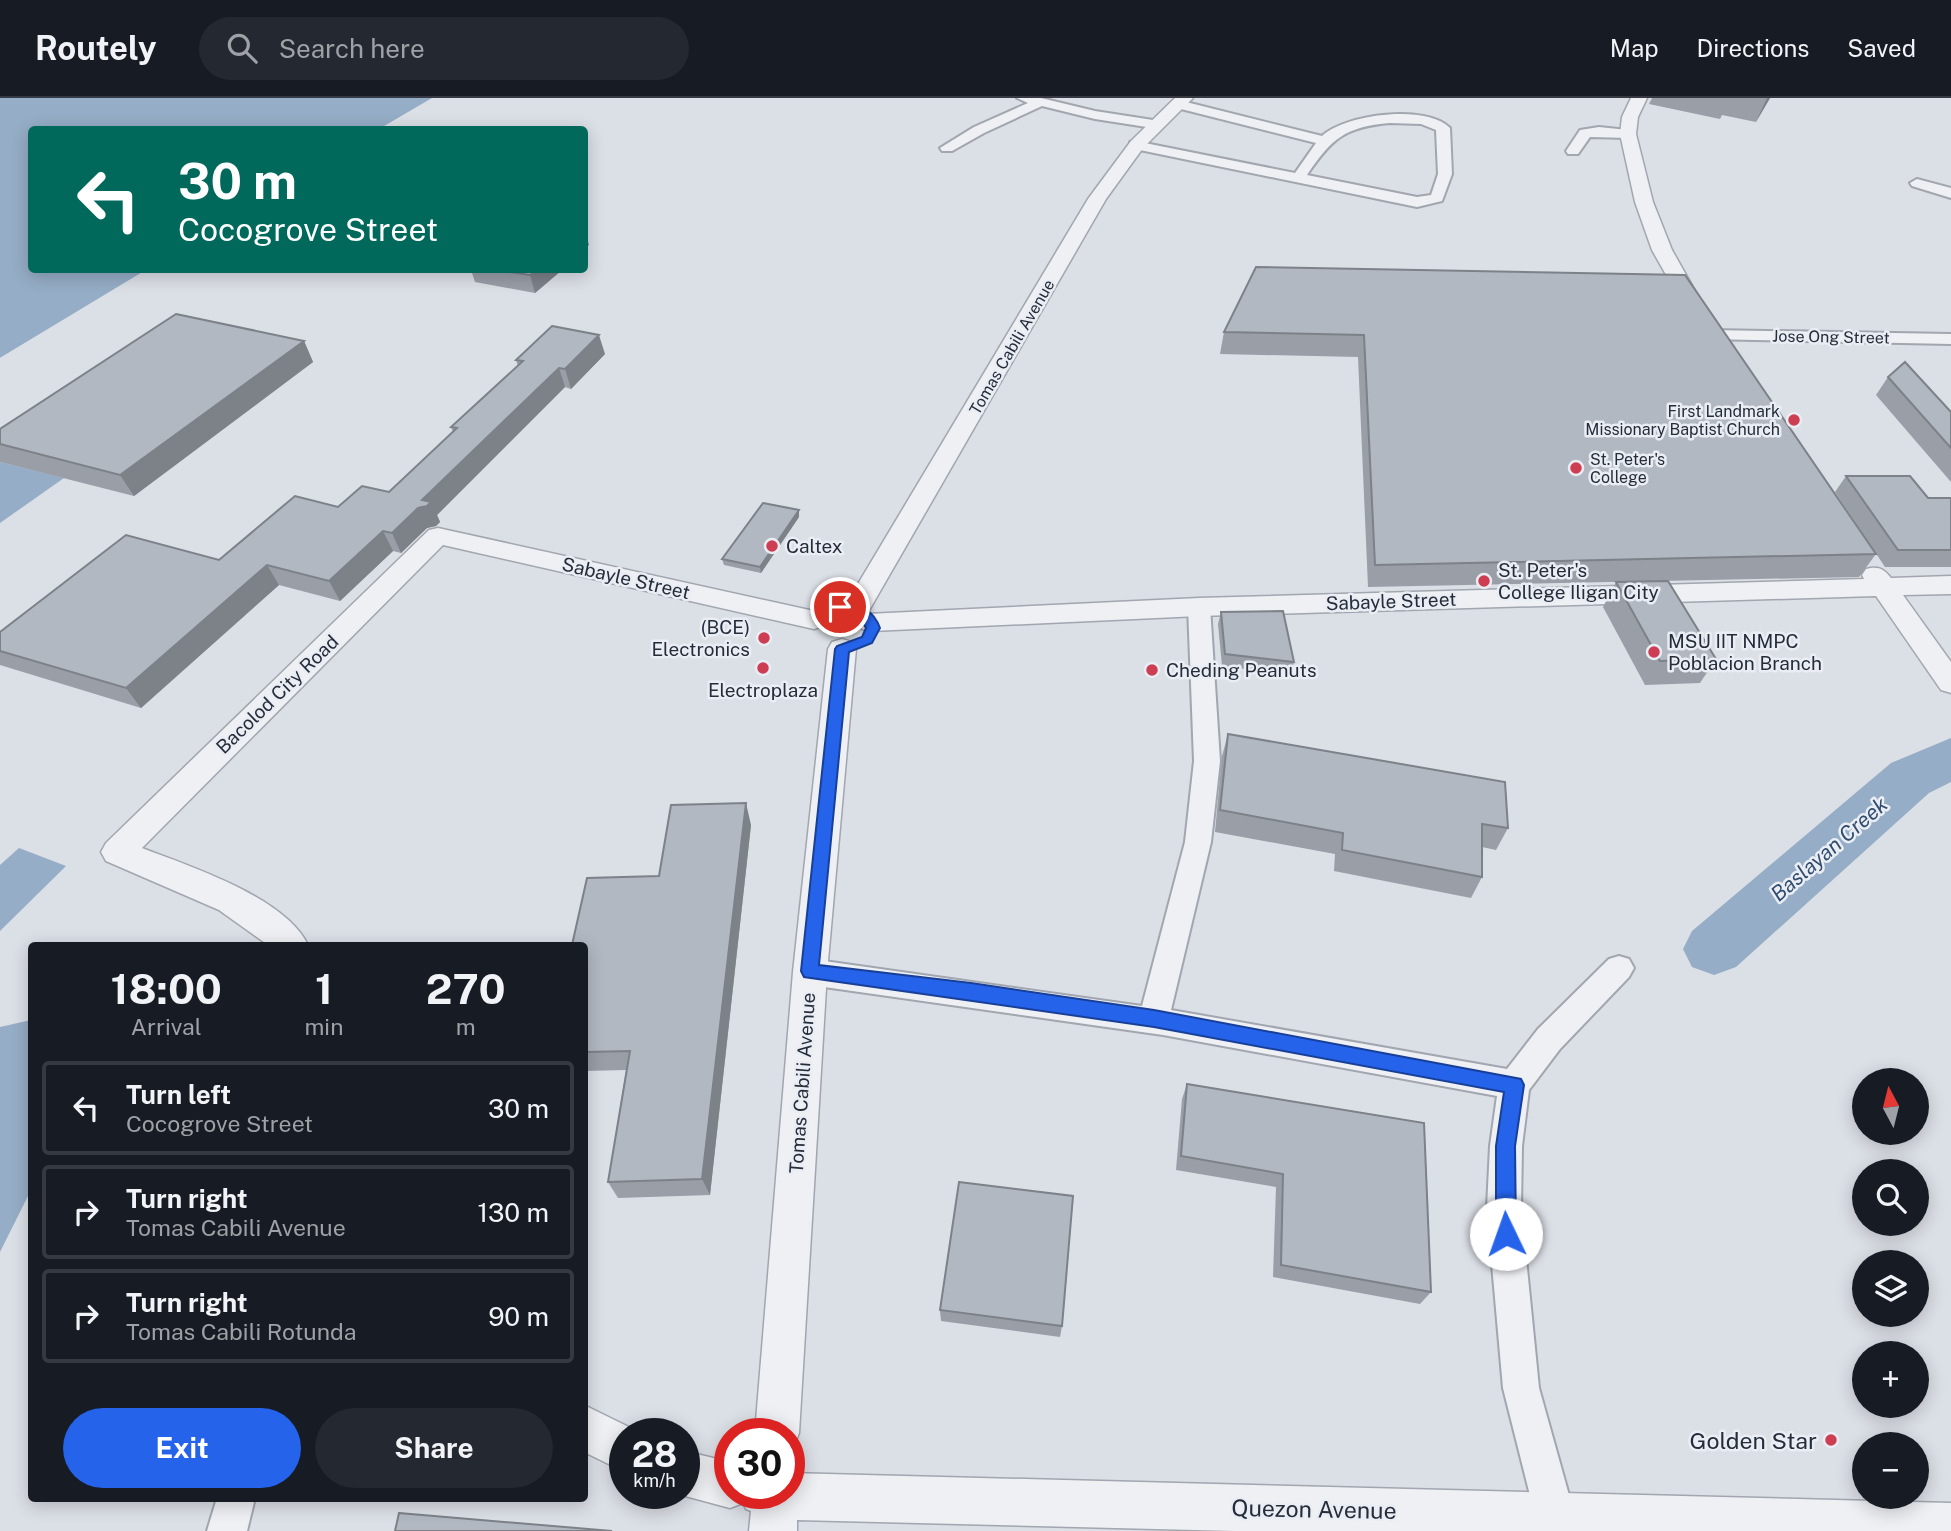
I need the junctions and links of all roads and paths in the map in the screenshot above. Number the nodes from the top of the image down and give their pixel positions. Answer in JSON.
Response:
{"nodes":[{"id":1,"x":1024,"y":98,"type":"edge"},
{"id":2,"x":1639,"y":98,"type":"edge"},
{"id":3,"x":1181,"y":101,"type":"edge"},
{"id":4,"x":1039,"y":103,"type":"junction"},
{"id":5,"x":1153,"y":124,"type":"junction"},
{"id":6,"x":1628,"y":135,"type":"junction"},
{"id":7,"x":1325,"y":141,"type":"junction"},
{"id":8,"x":1135,"y":145,"type":"junction"},
{"id":9,"x":947,"y":148,"type":"dead end"},
{"id":10,"x":1573,"y":151,"type":"dead end"},
{"id":11,"x":1299,"y":177,"type":"junction"},
{"id":12,"x":1917,"y":183,"type":"dead end"},
{"id":13,"x":1951,"y":193,"type":"edge"},
{"id":14,"x":1711,"y":335,"type":"junction"},
{"id":15,"x":1951,"y":339,"type":"edge"},
{"id":16,"x":1727,"y":358,"type":"edge"},
{"id":17,"x":438,"y":536,"type":"joint"},
{"id":18,"x":1859,"y":553,"type":"edge"},
{"id":19,"x":1951,"y":585,"type":"edge"},
{"id":20,"x":1883,"y":587,"type":"junction"},
{"id":21,"x":1199,"y":607,"type":"junction"},
{"id":22,"x":864,"y":615,"type":"junction"},
{"id":23,"x":814,"y":620,"type":"junction"},
{"id":24,"x":842,"y":649,"type":"junction"},
{"id":25,"x":1951,"y":683,"type":"edge"},
{"id":26,"x":288,"y":942,"type":"edge"},
{"id":27,"x":1619,"y":968,"type":"dead end"},
{"id":28,"x":810,"y":971,"type":"junction"},
{"id":29,"x":1154,"y":1018,"type":"junction"},
{"id":30,"x":1514,"y":1085,"type":"junction"},
{"id":31,"x":778,"y":1418,"type":"edge"},
{"id":32,"x":588,"y":1429,"type":"edge"},
{"id":33,"x":609,"y":1440,"type":"edge"},
{"id":34,"x":235,"y":1502,"type":"edge"},
{"id":35,"x":805,"y":1505,"type":"edge"},
{"id":36,"x":1036,"y":1516,"type":"edge"},
{"id":37,"x":1557,"y":1523,"type":"edge"},
{"id":38,"x":1951,"y":1526,"type":"edge"},
{"id":39,"x":227,"y":1531,"type":"edge"}],
"edges":[{"from":1,"to":4,"type":"street"},
{"from":2,"to":6,"type":"street"},
{"from":3,"to":5,"type":"street","name":"Tomas Cabili Avenue"},
{"from":3,"to":7,"type":"street"},
{"from":4,"to":5,"type":"street"},
{"from":4,"to":9,"type":"street"},
{"from":5,"to":8,"type":"street","name":"Tomas Cabili Avenue"},
{"from":6,"to":10,"type":"street"},
{"from":6,"to":14,"type":"street"},
{"from":7,"to":11,"type":"street"},
{"from":7,"to":11,"type":"street"},
{"from":8,"to":11,"type":"street"},
{"from":8,"to":22,"type":"street","name":"Tomas Cabili Avenue"},
{"from":12,"to":13,"type":"street"},
{"from":14,"to":15,"type":"street","name":"Jose Ong Street"},
{"from":14,"to":16,"type":"street"},
{"from":17,"to":23,"type":"street","name":"Sabayle Street"},
{"from":17,"to":26,"type":"street","name":"Bacolod City Road"},
{"from":18,"to":20,"type":"street"},
{"from":19,"to":20,"type":"street","name":"Sabayle Street"},
{"from":20,"to":21,"type":"street","name":"Sabayle Street"},
{"from":20,"to":25,"type":"street"},
{"from":21,"to":22,"type":"street","name":"Sabayle Street"},
{"from":21,"to":29,"type":"street"},
{"from":22,"to":23,"type":"street"},
{"from":22,"to":24,"type":"street"},
{"from":23,"to":24,"type":"street"},
{"from":24,"to":28,"type":"street","name":"Tomas Cabili Avenue"},
{"from":27,"to":30,"type":"street"},
{"from":28,"to":29,"type":"street"},
{"from":28,"to":31,"type":"street","name":"Tomas Cabili Avenue"},
{"from":29,"to":30,"type":"street"},
{"from":30,"to":37,"type":"street"},
{"from":32,"to":33,"type":"street"},
{"from":34,"to":39,"type":"street"},
{"from":35,"to":36,"type":"street","name":"Quezon Avenue"},
{"from":36,"to":37,"type":"street","name":"Quezon Avenue"},
{"from":37,"to":38,"type":"street","name":"Quezon Avenue"}]}
